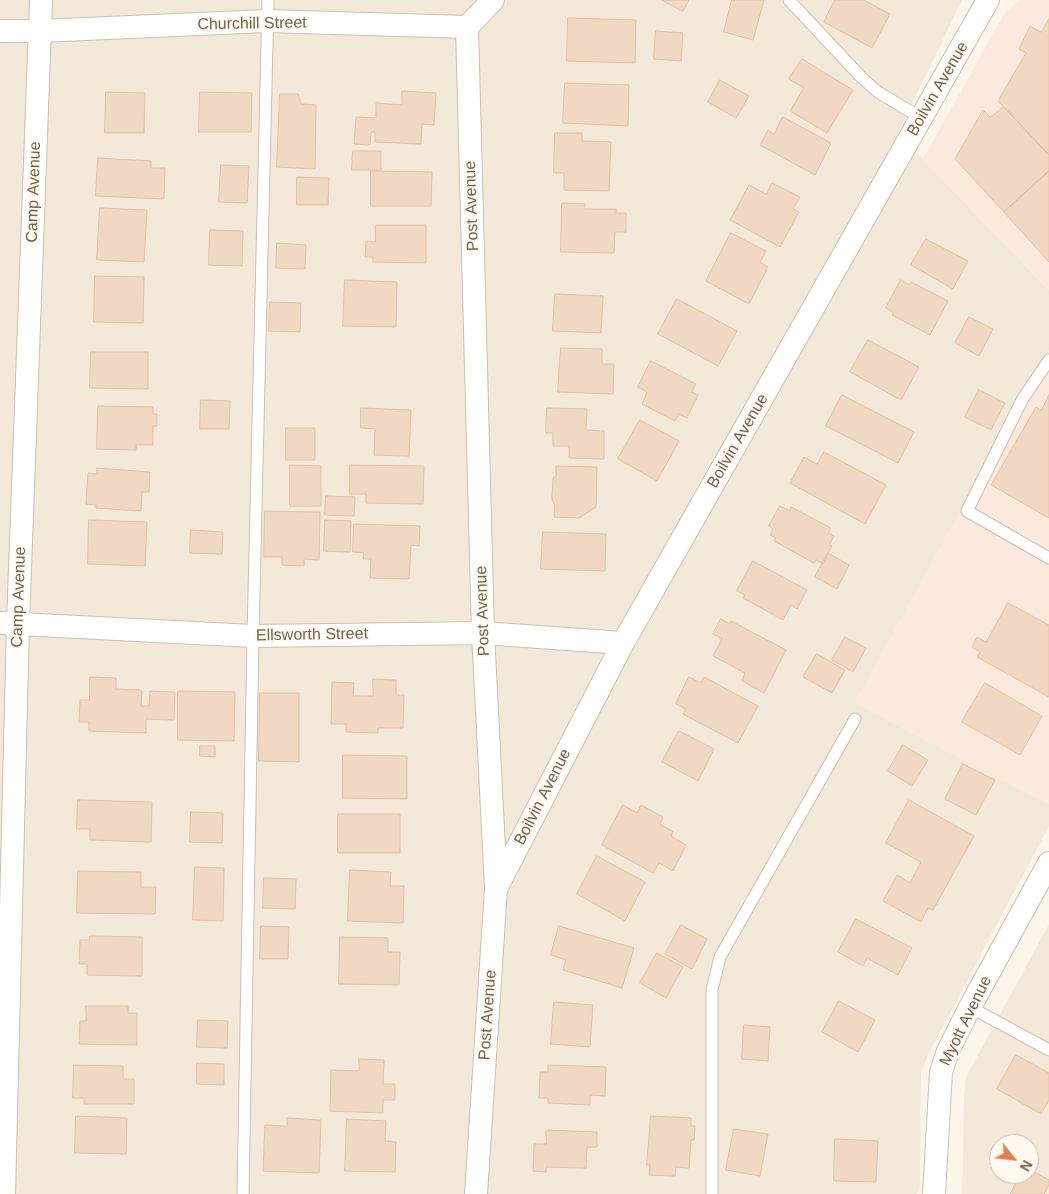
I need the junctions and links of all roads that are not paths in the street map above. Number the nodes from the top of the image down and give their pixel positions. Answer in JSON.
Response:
{"nodes":[{"id":1,"x":41,"y":0,"type":"edge"},
{"id":2,"x":493,"y":0,"type":"edge"},
{"id":3,"x":789,"y":0,"type":"edge"},
{"id":4,"x":988,"y":0,"type":"edge"},
{"id":5,"x":268,"y":11,"type":"edge"},
{"id":6,"x":467,"y":27,"type":"junction"},
{"id":7,"x":0,"y":31,"type":"edge"},
{"id":8,"x":40,"y":31,"type":"junction"},
{"id":9,"x":921,"y":118,"type":"junction"},
{"id":10,"x":1049,"y":360,"type":"edge"},
{"id":11,"x":1049,"y":558,"type":"edge"},
{"id":12,"x":9,"y":623,"type":"edge"},
{"id":13,"x":483,"y":633,"type":"junction"},
{"id":14,"x":253,"y":636,"type":"junction"},
{"id":15,"x":623,"y":642,"type":"junction"},
{"id":16,"x":855,"y":719,"type":"dead end"},
{"id":17,"x":1049,"y":863,"type":"edge"},
{"id":18,"x":496,"y":888,"type":"junction"},
{"id":19,"x":970,"y":1007,"type":"junction"},
{"id":20,"x":1049,"y":1050,"type":"edge"},
{"id":21,"x":4,"y":1194,"type":"edge"},
{"id":22,"x":243,"y":1194,"type":"edge"},
{"id":23,"x":476,"y":1194,"type":"edge"},
{"id":24,"x":712,"y":1194,"type":"edge"},
{"id":25,"x":934,"y":1194,"type":"edge"}],
"edges":[{"from":1,"to":8,"type":"street","name":"Camp Avenue"},
{"from":2,"to":6,"type":"street"},
{"from":3,"to":9,"type":"lane"},
{"from":4,"to":9,"type":"street","name":"Boilvin Avenue"},
{"from":5,"to":6,"type":"street","name":"Churchill Street"},
{"from":5,"to":8,"type":"street","name":"Churchill Street"},
{"from":5,"to":14,"type":"lane"},
{"from":6,"to":13,"type":"street","name":"Post Avenue"},
{"from":7,"to":8,"type":"street","name":"Churchill Street"},
{"from":8,"to":12,"type":"street","name":"Camp Avenue"},
{"from":9,"to":15,"type":"street","name":"Boilvin Avenue"},
{"from":10,"to":11,"type":"lane"},
{"from":12,"to":14,"type":"street","name":"Ellsworth Street"},
{"from":12,"to":21,"type":"street","name":"Camp Avenue"},
{"from":13,"to":14,"type":"street","name":"Ellsworth Street"},
{"from":13,"to":15,"type":"street","name":"Ellsworth Street"},
{"from":13,"to":18,"type":"street","name":"Post Avenue"},
{"from":14,"to":22,"type":"lane"},
{"from":15,"to":18,"type":"street","name":"Boilvin Avenue"},
{"from":16,"to":24,"type":"lane"},
{"from":17,"to":19,"type":"street","name":"Myott Avenue"},
{"from":18,"to":23,"type":"street","name":"Post Avenue"},
{"from":19,"to":20,"type":"lane"},
{"from":19,"to":25,"type":"street","name":"Myott Avenue"}]}
